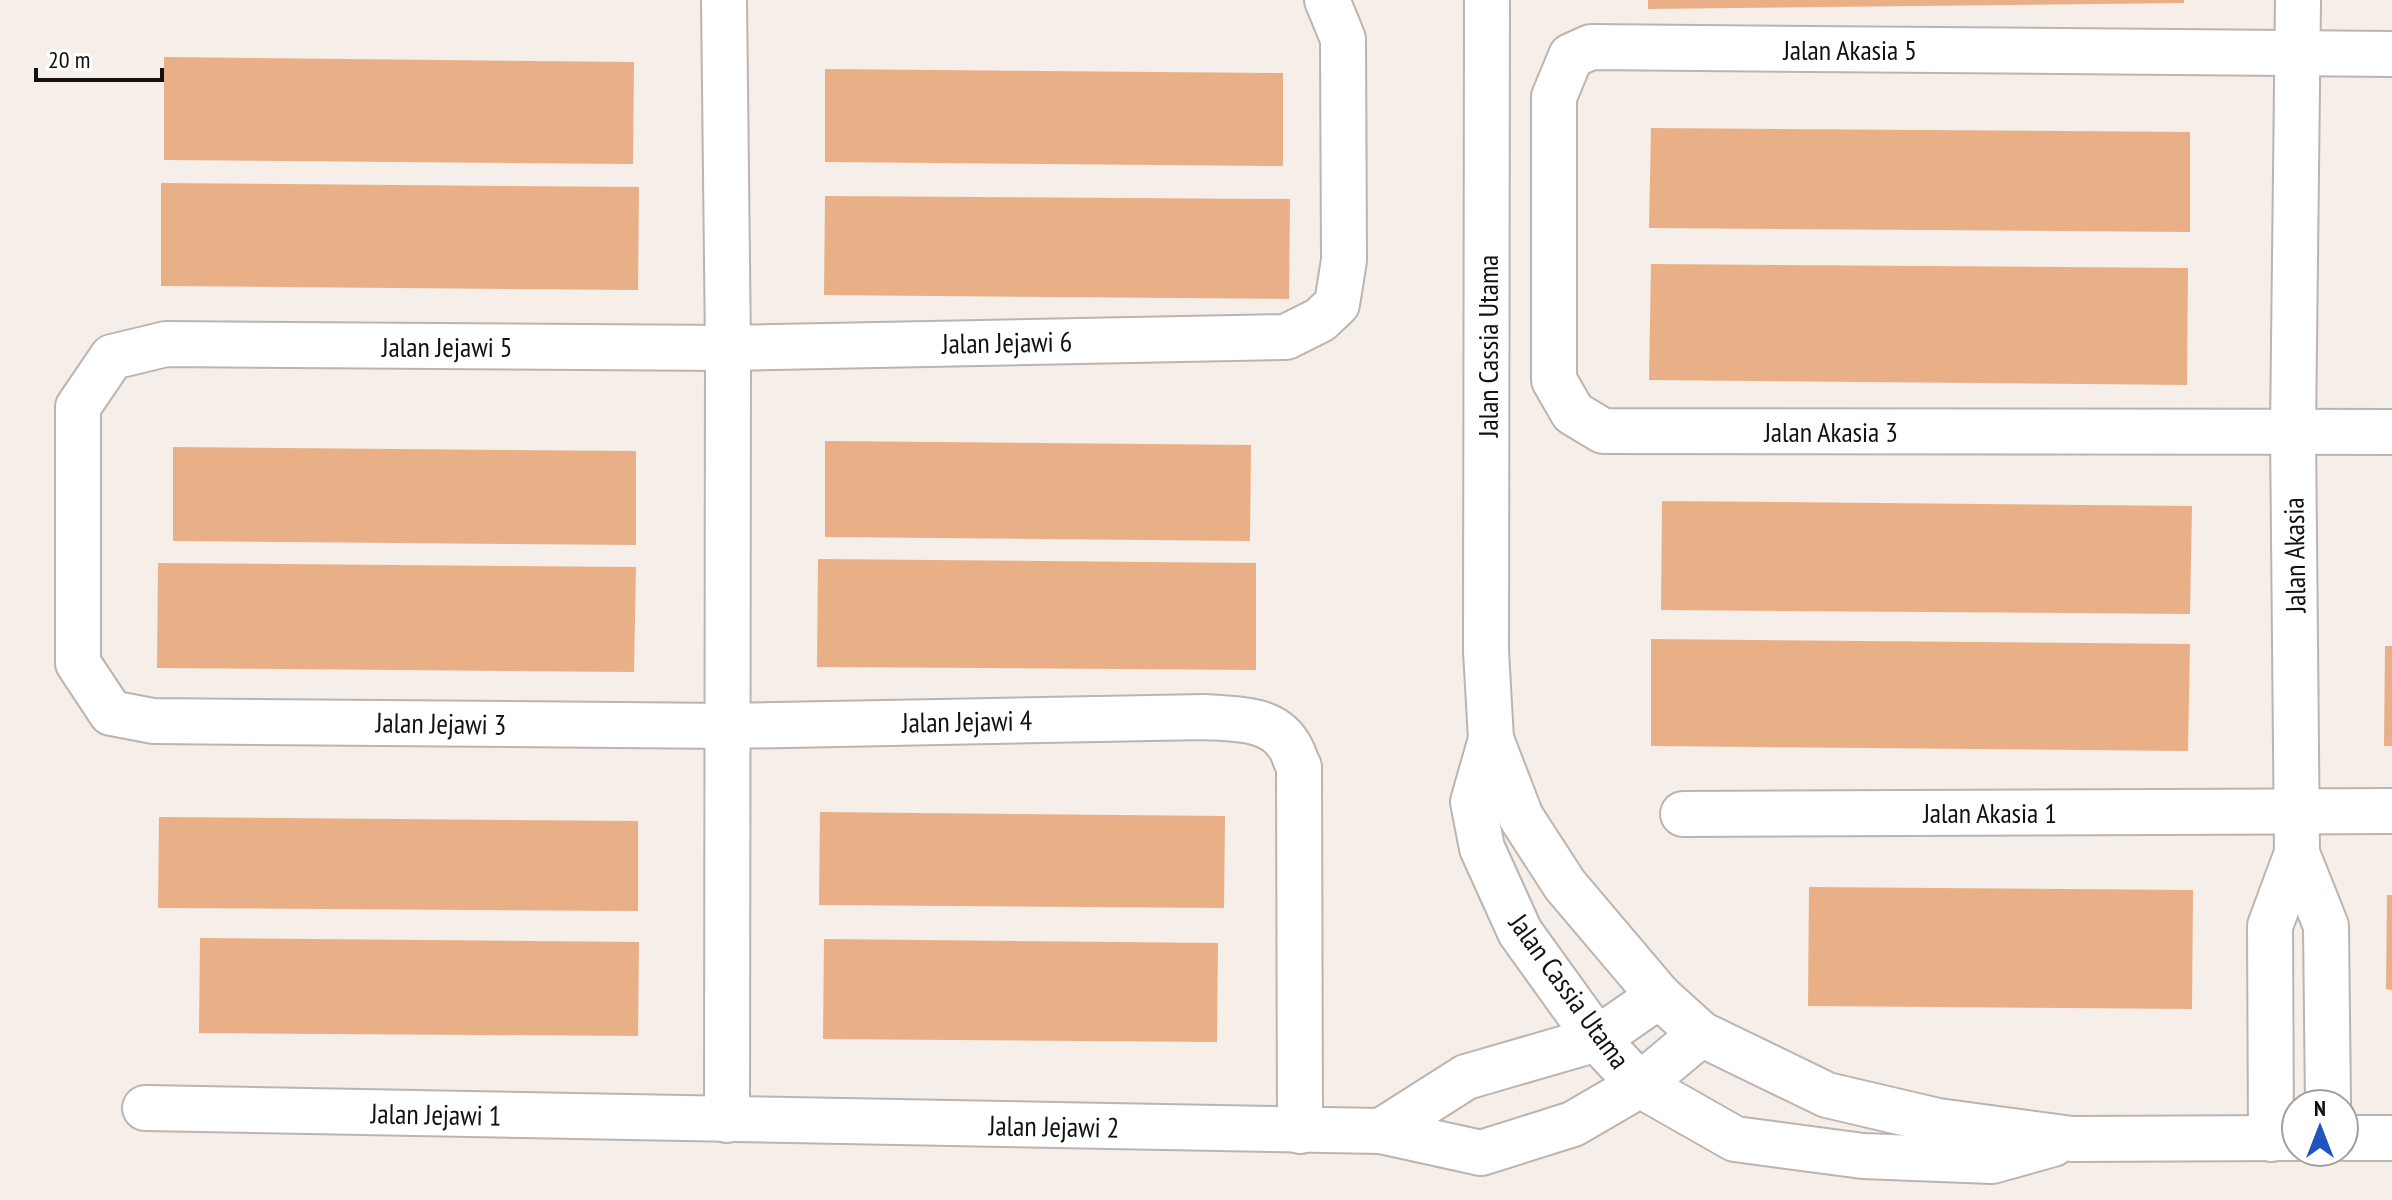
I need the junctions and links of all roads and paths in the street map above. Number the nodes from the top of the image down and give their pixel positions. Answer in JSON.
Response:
{"nodes":[{"id":1,"x":724,"y":0,"type":"edge"},
{"id":2,"x":1327,"y":0,"type":"edge"},
{"id":3,"x":1487,"y":0,"type":"edge"},
{"id":4,"x":2298,"y":0,"type":"edge"},
{"id":5,"x":2297,"y":53,"type":"junction"},
{"id":6,"x":2392,"y":54,"type":"edge"},
{"id":7,"x":1554,"y":219,"type":"joint"},
{"id":8,"x":728,"y":348,"type":"junction"},
{"id":9,"x":2293,"y":431,"type":"junction"},
{"id":10,"x":2392,"y":432,"type":"edge"},
{"id":11,"x":153,"y":721,"type":"joint"},
{"id":12,"x":729,"y":726,"type":"junction"},
{"id":13,"x":1491,"y":739,"type":"junction"},
{"id":14,"x":2392,"y":811,"type":"edge"},
{"id":15,"x":1683,"y":814,"type":"dead end"},
{"id":16,"x":2297,"y":832,"type":"junction"},
{"id":17,"x":1659,"y":996,"type":"junction"},
{"id":18,"x":1701,"y":1034,"type":"junction"},
{"id":19,"x":1597,"y":1039,"type":"junction"},
{"id":20,"x":1640,"y":1085,"type":"junction"},
{"id":21,"x":2281,"y":1088,"type":"edge"},
{"id":22,"x":2328,"y":1088,"type":"edge"},
{"id":23,"x":145,"y":1108,"type":"dead end"},
{"id":24,"x":727,"y":1120,"type":"junction"},
{"id":25,"x":1300,"y":1131,"type":"junction"},
{"id":26,"x":1381,"y":1131,"type":"junction"},
{"id":27,"x":2360,"y":1138,"type":"edge"},
{"id":28,"x":2392,"y":1138,"type":"edge"},
{"id":29,"x":2072,"y":1139,"type":"junction"},
{"id":30,"x":2280,"y":1139,"type":"edge"}],
"edges":[{"from":1,"to":8,"type":"street"},
{"from":2,"to":8,"type":"street","name":"Jalan Jejawi 6"},
{"from":3,"to":13,"type":"street","name":"Jalan Cassia Utama"},
{"from":4,"to":5,"type":"street","name":"Jalan Akasia"},
{"from":5,"to":6,"type":"street","name":"Jalan Akasia 5"},
{"from":5,"to":7,"type":"street","name":"Jalan Akasia 5"},
{"from":5,"to":9,"type":"street","name":"Jalan Akasia"},
{"from":7,"to":9,"type":"street","name":"Jalan Akasia 3"},
{"from":8,"to":11,"type":"street","name":"Jalan Jejawi 5"},
{"from":8,"to":12,"type":"street"},
{"from":9,"to":10,"type":"street","name":"Jalan Akasia 3"},
{"from":9,"to":16,"type":"street","name":"Jalan Akasia"},
{"from":11,"to":12,"type":"street","name":"Jalan Jejawi 3"},
{"from":12,"to":24,"type":"street"},
{"from":12,"to":25,"type":"street","name":"Jalan Jejawi 4"},
{"from":13,"to":17,"type":"street","name":"Jalan Cassia Utama"},
{"from":13,"to":19,"type":"street","name":"Jalan Cassia Utama"},
{"from":14,"to":16,"type":"street","name":"Jalan Akasia 1"},
{"from":15,"to":16,"type":"street","name":"Jalan Akasia 1"},
{"from":16,"to":21,"type":"street"},
{"from":16,"to":22,"type":"street","name":"Jalan Akasia"},
{"from":17,"to":18,"type":"street","name":"Jalan Cassia Utama"},
{"from":17,"to":19,"type":"street"},
{"from":18,"to":20,"type":"street","name":"Jalan Jejawi 2"},
{"from":18,"to":29,"type":"street","name":"Jalan Cassia Utama"},
{"from":19,"to":20,"type":"street","name":"Jalan Cassia Utama"},
{"from":19,"to":26,"type":"street"},
{"from":20,"to":26,"type":"street","name":"Jalan Jejawi 2"},
{"from":20,"to":29,"type":"street","name":"Jalan Cassia Utama"},
{"from":23,"to":24,"type":"street","name":"Jalan Jejawi 1"},
{"from":24,"to":25,"type":"street","name":"Jalan Jejawi 2"},
{"from":25,"to":26,"type":"street","name":"Jalan Jejawi 2"},
{"from":27,"to":28,"type":"street"},
{"from":29,"to":30,"type":"street","name":"Jalan Cassia Utama"}]}
